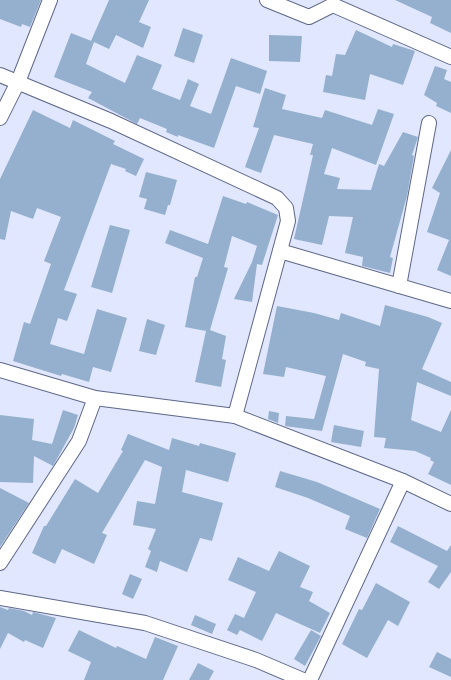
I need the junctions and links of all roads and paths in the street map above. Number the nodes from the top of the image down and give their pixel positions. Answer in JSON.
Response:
{"nodes":[{"id":1,"x":50,"y":0,"type":"edge"},
{"id":2,"x":268,"y":0,"type":"edge"},
{"id":3,"x":451,"y":57,"type":"edge"},
{"id":4,"x":0,"y":75,"type":"edge"},
{"id":5,"x":18,"y":82,"type":"junction"},
{"id":6,"x":0,"y":118,"type":"edge"},
{"id":7,"x":429,"y":123,"type":"dead end"},
{"id":8,"x":280,"y":251,"type":"junction"},
{"id":9,"x":399,"y":286,"type":"junction"},
{"id":10,"x":451,"y":301,"type":"edge"},
{"id":11,"x":0,"y":370,"type":"edge"},
{"id":12,"x":95,"y":398,"type":"junction"},
{"id":13,"x":235,"y":416,"type":"junction"},
{"id":14,"x":403,"y":481,"type":"junction"},
{"id":15,"x":451,"y":504,"type":"edge"},
{"id":16,"x":0,"y":563,"type":"edge"},
{"id":17,"x":0,"y":598,"type":"edge"},
{"id":18,"x":303,"y":680,"type":"edge"},
{"id":19,"x":310,"y":680,"type":"edge"}],
"edges":[{"from":1,"to":5,"type":"street"},
{"from":2,"to":3,"type":"street"},
{"from":4,"to":5,"type":"street"},
{"from":5,"to":6,"type":"street"},
{"from":5,"to":8,"type":"street"},
{"from":7,"to":9,"type":"street"},
{"from":8,"to":9,"type":"street"},
{"from":8,"to":13,"type":"street"},
{"from":9,"to":10,"type":"street"},
{"from":11,"to":12,"type":"street"},
{"from":12,"to":13,"type":"street"},
{"from":12,"to":16,"type":"street"},
{"from":13,"to":14,"type":"street"},
{"from":14,"to":15,"type":"street"},
{"from":14,"to":19,"type":"street"},
{"from":17,"to":18,"type":"street"}]}
